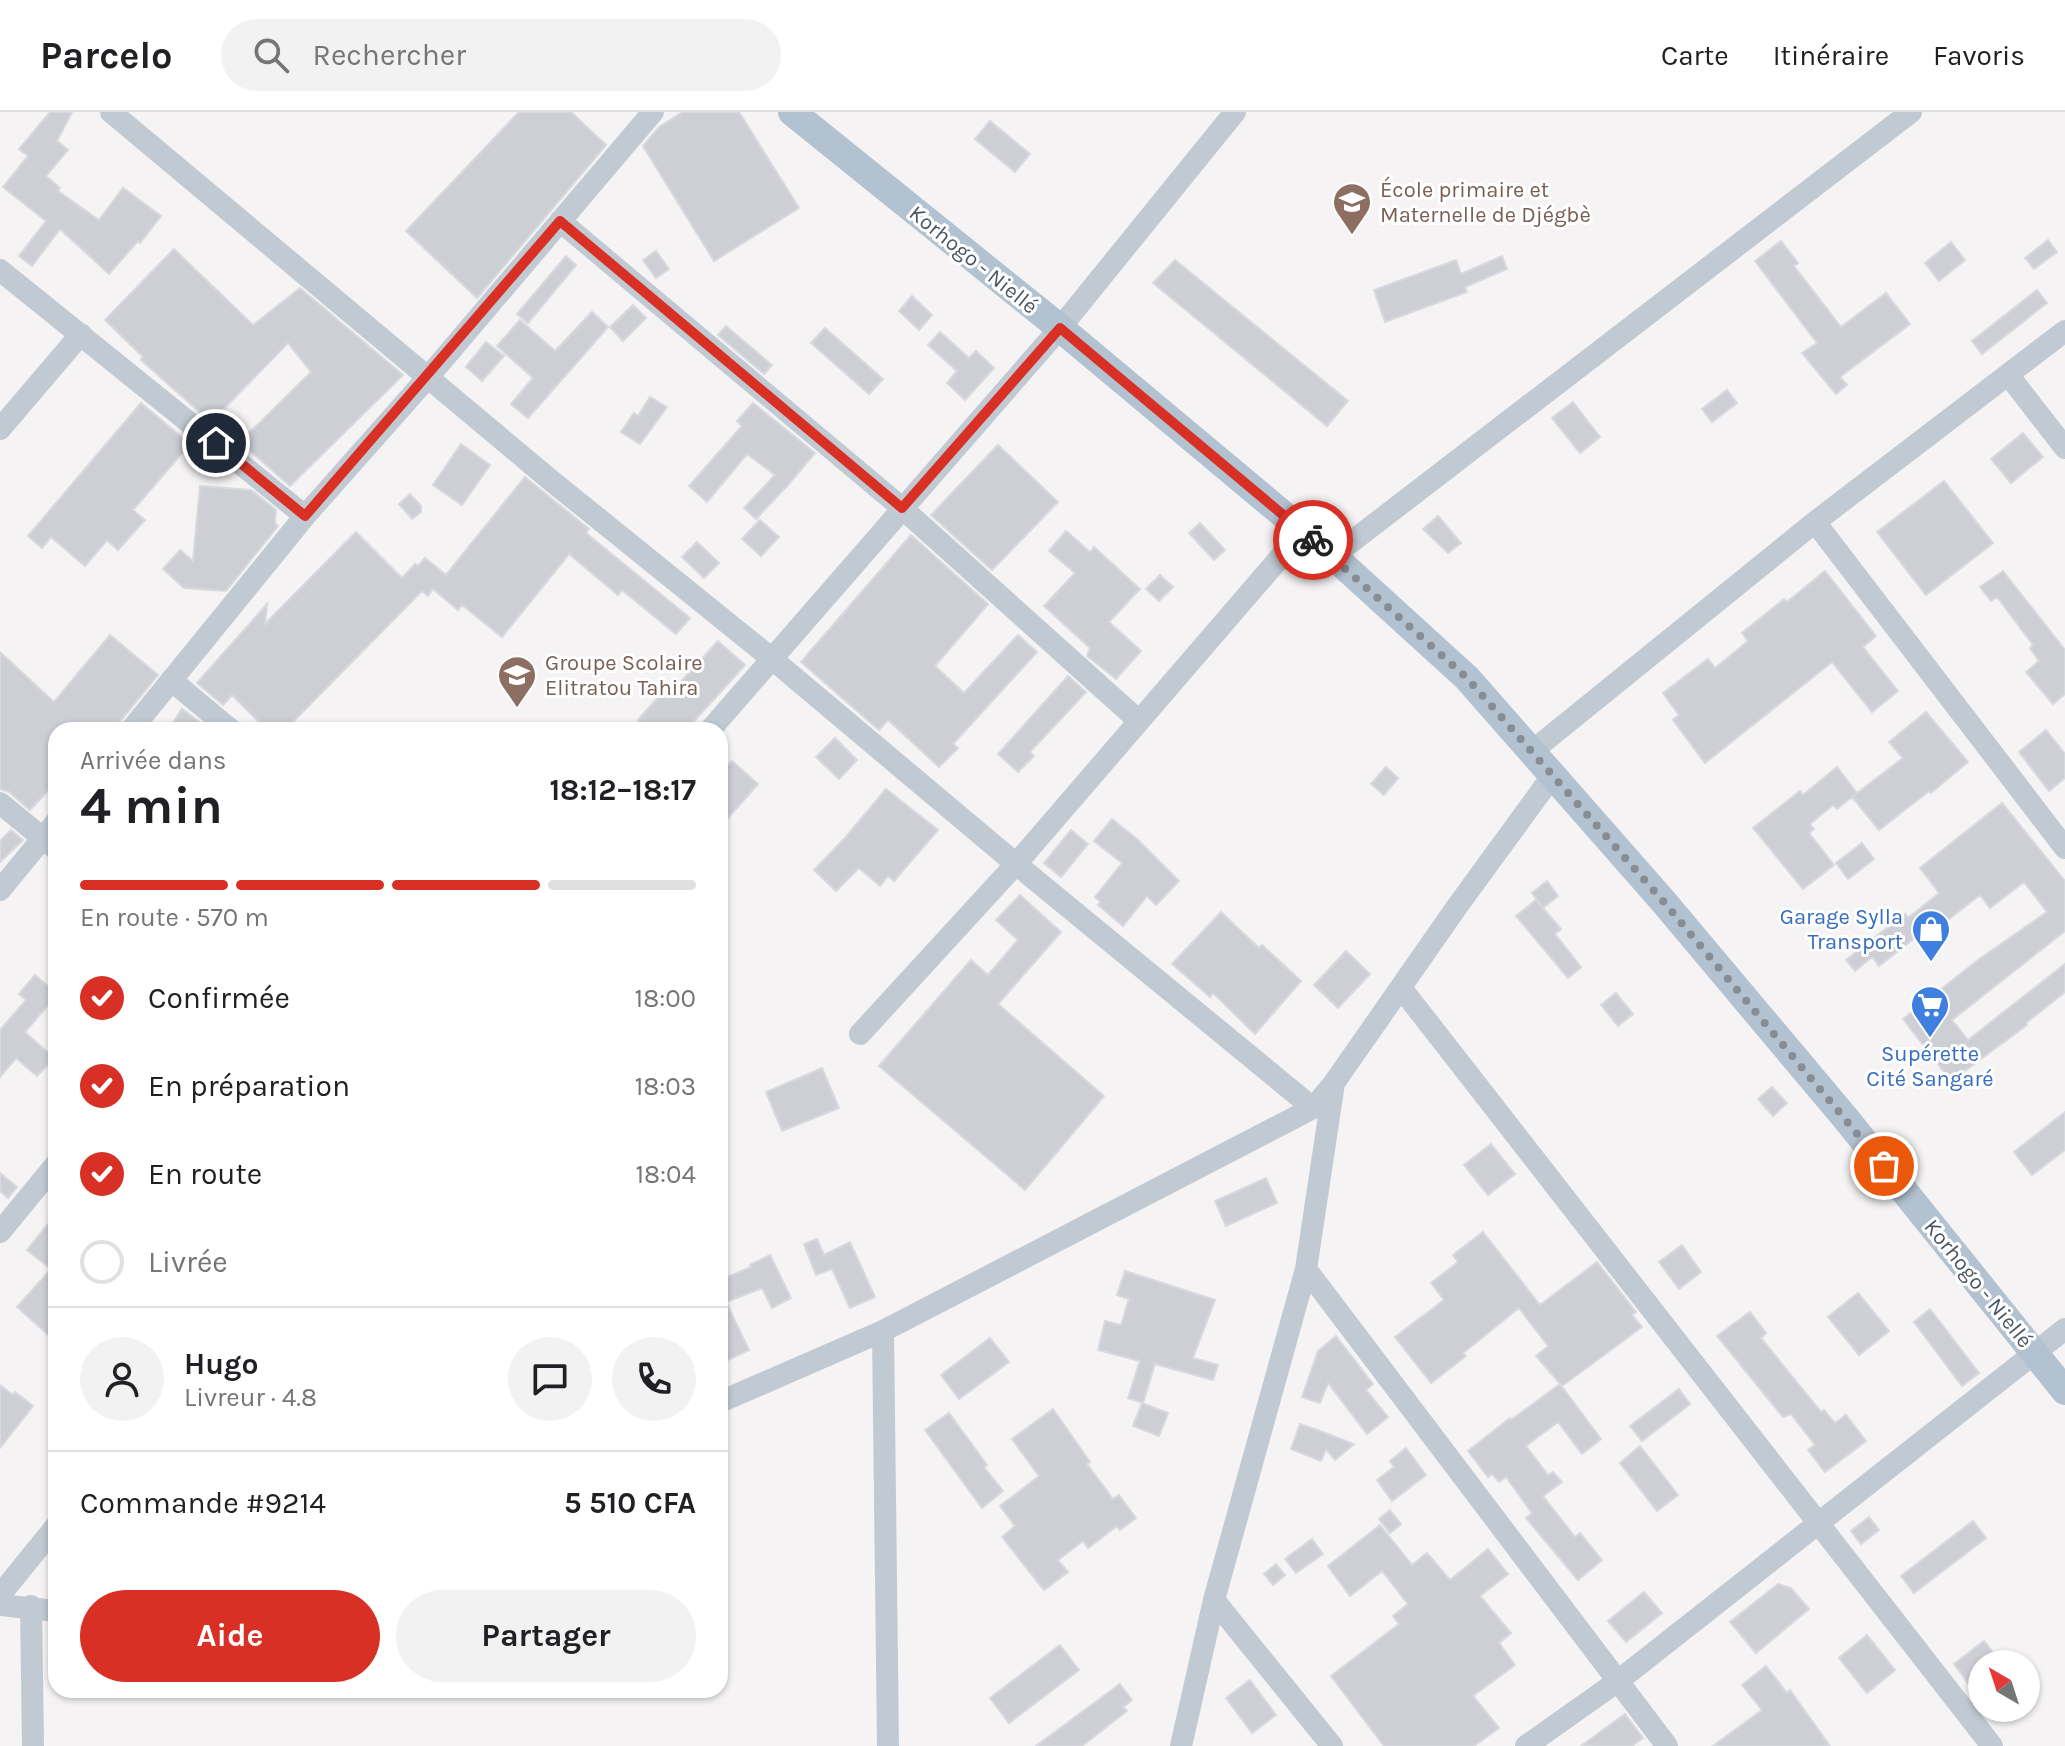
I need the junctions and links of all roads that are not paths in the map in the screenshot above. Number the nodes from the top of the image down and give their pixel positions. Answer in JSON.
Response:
{"nodes":[{"id":1,"x":111,"y":112,"type":"edge"},
{"id":2,"x":653,"y":112,"type":"edge"},
{"id":3,"x":792,"y":112,"type":"edge"},
{"id":4,"x":1235,"y":112,"type":"edge"},
{"id":5,"x":1911,"y":112,"type":"edge"},
{"id":6,"x":560,"y":221,"type":"junction"},
{"id":7,"x":0,"y":270,"type":"edge"},
{"id":8,"x":1060,"y":328,"type":"junction"},
{"id":9,"x":2065,"y":331,"type":"edge"},
{"id":10,"x":81,"y":334,"type":"junction"},
{"id":11,"x":429,"y":376,"type":"junction"},
{"id":12,"x":2009,"y":376,"type":"junction"},
{"id":13,"x":0,"y":429,"type":"edge"},
{"id":14,"x":2065,"y":448,"type":"edge"},
{"id":15,"x":902,"y":508,"type":"junction"},
{"id":16,"x":305,"y":516,"type":"junction"},
{"id":17,"x":1815,"y":522,"type":"junction"},
{"id":18,"x":1303,"y":531,"type":"junction"},
{"id":19,"x":1333,"y":556,"type":"junction"},
{"id":20,"x":771,"y":658,"type":"junction"},
{"id":21,"x":171,"y":680,"type":"junction"},
{"id":22,"x":1139,"y":721,"type":"junction"},
{"id":23,"x":137,"y":722,"type":"edge"},
{"id":24,"x":221,"y":722,"type":"edge"},
{"id":25,"x":717,"y":722,"type":"edge"},
{"id":26,"x":1531,"y":752,"type":"junction"},
{"id":27,"x":1553,"y":775,"type":"junction"},
{"id":28,"x":0,"y":803,"type":"edge"},
{"id":29,"x":48,"y":833,"type":"edge"},
{"id":30,"x":48,"y":840,"type":"edge"},
{"id":31,"x":2065,"y":848,"type":"edge"},
{"id":32,"x":1016,"y":864,"type":"junction"},
{"id":33,"x":0,"y":890,"type":"edge"},
{"id":34,"x":1402,"y":989,"type":"junction"},
{"id":35,"x":860,"y":1034,"type":"dead end"},
{"id":36,"x":1334,"y":1083,"type":"junction"},
{"id":37,"x":1313,"y":1108,"type":"junction"},
{"id":38,"x":48,"y":1174,"type":"edge"},
{"id":39,"x":0,"y":1232,"type":"edge"},
{"id":40,"x":1306,"y":1269,"type":"junction"},
{"id":41,"x":2065,"y":1329,"type":"edge"},
{"id":42,"x":883,"y":1331,"type":"junction"},
{"id":43,"x":2034,"y":1352,"type":"junction"},
{"id":44,"x":2065,"y":1391,"type":"edge"},
{"id":45,"x":728,"y":1399,"type":"edge"},
{"id":46,"x":1819,"y":1522,"type":"junction"},
{"id":47,"x":48,"y":1536,"type":"edge"},
{"id":48,"x":0,"y":1595,"type":"edge"},
{"id":49,"x":1214,"y":1600,"type":"junction"},
{"id":50,"x":0,"y":1605,"type":"edge"},
{"id":51,"x":31,"y":1606,"type":"junction"},
{"id":52,"x":48,"y":1609,"type":"edge"},
{"id":53,"x":1618,"y":1681,"type":"junction"},
{"id":54,"x":33,"y":1746,"type":"edge"},
{"id":55,"x":888,"y":1746,"type":"edge"},
{"id":56,"x":1181,"y":1746,"type":"edge"},
{"id":57,"x":1332,"y":1746,"type":"edge"},
{"id":58,"x":1526,"y":1746,"type":"edge"},
{"id":59,"x":1667,"y":1746,"type":"edge"},
{"id":60,"x":1992,"y":1746,"type":"edge"}],
"edges":[{"from":1,"to":11,"type":"street"},
{"from":2,"to":6,"type":"street"},
{"from":3,"to":8,"type":"main road","name":"Korhogo - Niellé"},
{"from":4,"to":8,"type":"street"},
{"from":5,"to":19,"type":"street"},
{"from":6,"to":11,"type":"street"},
{"from":6,"to":15,"type":"street"},
{"from":7,"to":10,"type":"street"},
{"from":8,"to":15,"type":"street"},
{"from":8,"to":18,"type":"main road","name":"Korhogo - Niellé"},
{"from":9,"to":12,"type":"street"},
{"from":10,"to":13,"type":"street"},
{"from":10,"to":16,"type":"street"},
{"from":11,"to":16,"type":"street"},
{"from":11,"to":20,"type":"street"},
{"from":12,"to":14,"type":"street"},
{"from":12,"to":17,"type":"street"},
{"from":15,"to":20,"type":"street"},
{"from":15,"to":22,"type":"street"},
{"from":16,"to":21,"type":"street"},
{"from":17,"to":26,"type":"street"},
{"from":17,"to":31,"type":"street"},
{"from":18,"to":19,"type":"main road","name":"Korhogo - Niellé"},
{"from":18,"to":22,"type":"street"},
{"from":19,"to":26,"type":"main road","name":"Korhogo - Niellé"},
{"from":20,"to":25,"type":"street"},
{"from":20,"to":32,"type":"street"},
{"from":21,"to":23,"type":"street"},
{"from":21,"to":24,"type":"street"},
{"from":22,"to":32,"type":"street"},
{"from":26,"to":27,"type":"main road","name":"Korhogo - Niellé"},
{"from":27,"to":34,"type":"street"},
{"from":27,"to":43,"type":"main road","name":"Korhogo - Niellé"},
{"from":28,"to":29,"type":"street"},
{"from":30,"to":33,"type":"street"},
{"from":32,"to":35,"type":"street"},
{"from":32,"to":37,"type":"street"},
{"from":34,"to":36,"type":"street"},
{"from":34,"to":46,"type":"street"},
{"from":36,"to":37,"type":"street"},
{"from":36,"to":40,"type":"street"},
{"from":37,"to":42,"type":"street"},
{"from":38,"to":39,"type":"street"},
{"from":40,"to":49,"type":"street"},
{"from":40,"to":53,"type":"street"},
{"from":41,"to":43,"type":"street"},
{"from":42,"to":45,"type":"street"},
{"from":42,"to":55,"type":"street"},
{"from":43,"to":44,"type":"main road","name":"Korhogo - Niellé"},
{"from":43,"to":46,"type":"street"},
{"from":46,"to":53,"type":"street"},
{"from":46,"to":60,"type":"street"},
{"from":47,"to":48,"type":"street"},
{"from":49,"to":56,"type":"street"},
{"from":49,"to":57,"type":"street"},
{"from":50,"to":51,"type":"street"},
{"from":51,"to":52,"type":"street"},
{"from":51,"to":54,"type":"street"},
{"from":53,"to":58,"type":"street"},
{"from":53,"to":59,"type":"street"}]}
